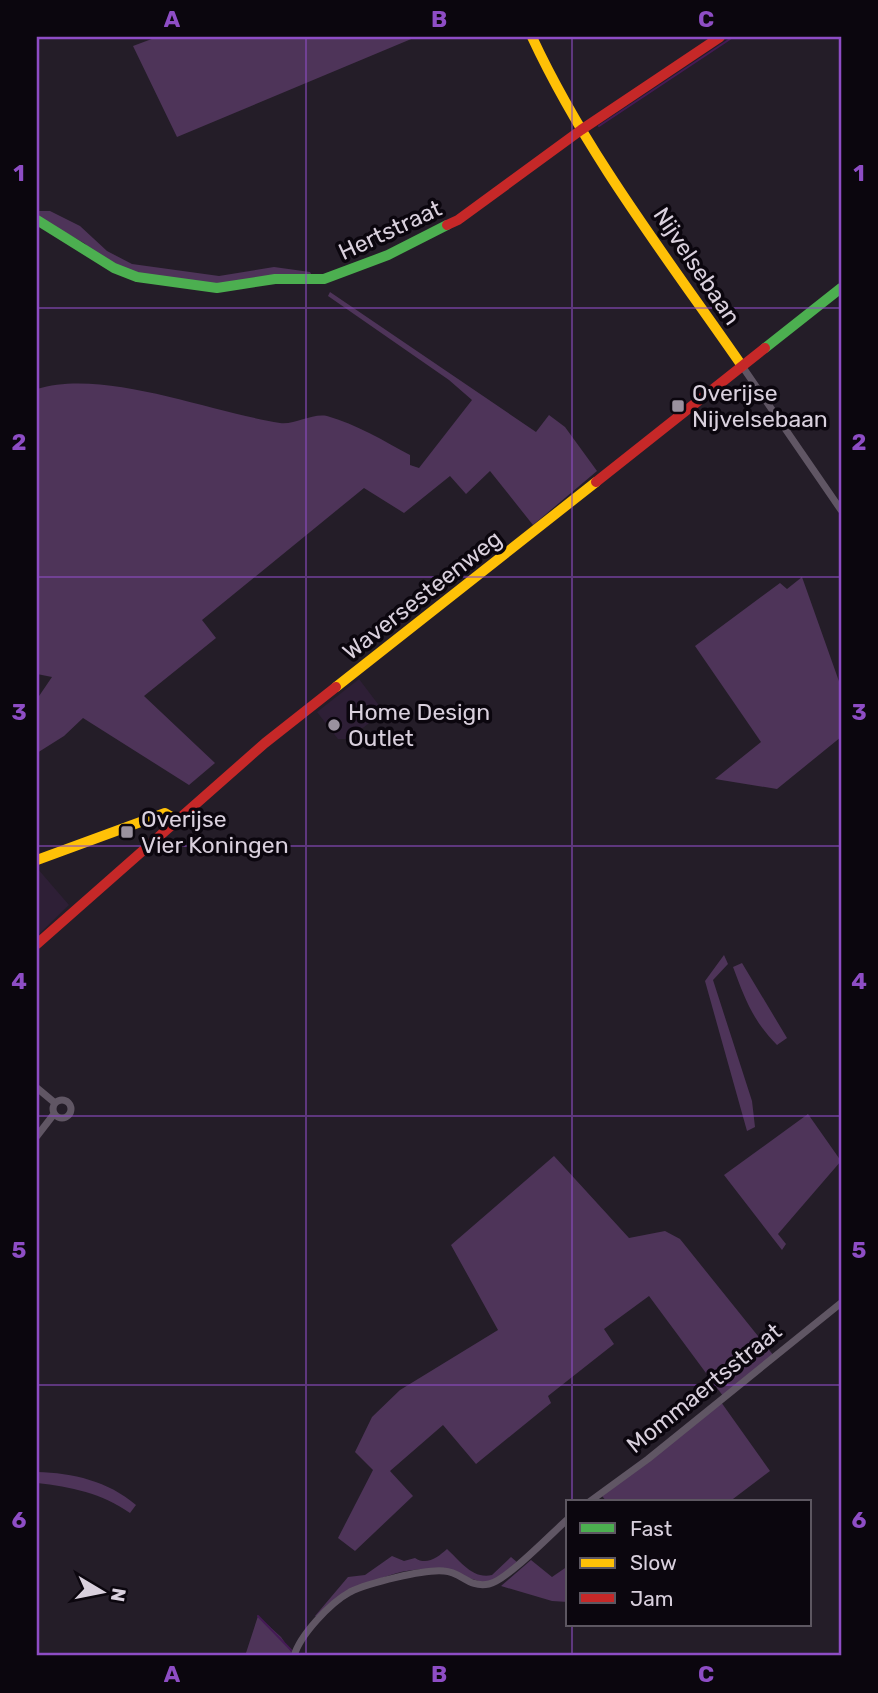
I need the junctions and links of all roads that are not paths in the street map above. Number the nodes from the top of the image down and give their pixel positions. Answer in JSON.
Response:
{"nodes":[{"id":1,"x":532,"y":37,"type":"edge"},
{"id":2,"x":720,"y":37,"type":"edge"},
{"id":3,"x":582,"y":130,"type":"junction"},
{"id":4,"x":37,"y":220,"type":"edge"},
{"id":5,"x":841,"y":288,"type":"edge"},
{"id":6,"x":742,"y":366,"type":"junction"},
{"id":7,"x":841,"y":510,"type":"edge"},
{"id":8,"x":177,"y":820,"type":"junction"},
{"id":9,"x":37,"y":860,"type":"edge"},
{"id":10,"x":37,"y":944,"type":"edge"},
{"id":11,"x":37,"y":1088,"type":"edge"},
{"id":12,"x":55,"y":1103,"type":"junction"},
{"id":13,"x":54,"y":1114,"type":"junction"},
{"id":14,"x":37,"y":1136,"type":"edge"},
{"id":15,"x":841,"y":1303,"type":"edge"},
{"id":16,"x":592,"y":1500,"type":"edge"},
{"id":17,"x":566,"y":1521,"type":"edge"},
{"id":18,"x":294,"y":1656,"type":"edge"}],
"edges":[{"from":1,"to":3,"type":"main road","name":"Nijvelsebaan"},
{"from":2,"to":3,"type":"main road","name":"Hertstraat"},
{"from":3,"to":4,"type":"main road","name":"Hertstraat"},
{"from":3,"to":6,"type":"main road","name":"Nijvelsebaan"},
{"from":5,"to":6,"type":"main road","name":"Waversesteenweg"},
{"from":6,"to":7,"type":"street","name":"Nijvelsebaan"},
{"from":6,"to":8,"type":"main road","name":"Waversesteenweg"},
{"from":8,"to":9,"type":"main road"},
{"from":8,"to":10,"type":"main road","name":"Waversesteenweg"},
{"from":11,"to":12,"type":"street"},
{"from":12,"to":13,"type":"street"},
{"from":12,"to":13,"type":"street"},
{"from":13,"to":14,"type":"street"},
{"from":15,"to":16,"type":"street","name":"Mommaertsstraat"},
{"from":17,"to":18,"type":"street"}]}
